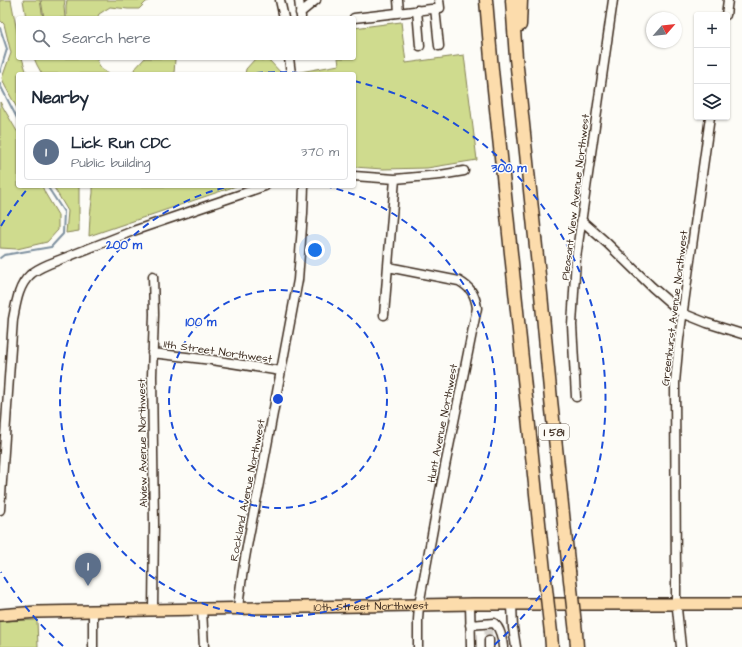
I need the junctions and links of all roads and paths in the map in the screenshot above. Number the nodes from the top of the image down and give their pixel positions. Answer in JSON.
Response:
{"nodes":[{"id":1,"x":280,"y":0,"type":"edge"},
{"id":2,"x":299,"y":0,"type":"edge"},
{"id":3,"x":316,"y":0,"type":"edge"},
{"id":4,"x":398,"y":0,"type":"edge"},
{"id":5,"x":439,"y":0,"type":"edge"},
{"id":6,"x":486,"y":0,"type":"edge"},
{"id":7,"x":512,"y":0,"type":"edge"},
{"id":8,"x":521,"y":0,"type":"edge"},
{"id":9,"x":613,"y":0,"type":"edge"},
{"id":10,"x":728,"y":0,"type":"edge"},
{"id":11,"x":435,"y":8,"type":"junction"},
{"id":12,"x":416,"y":10,"type":"junction"},
{"id":13,"x":399,"y":12,"type":"junction"},
{"id":14,"x":726,"y":12,"type":"edge"},
{"id":15,"x":284,"y":16,"type":"edge"},
{"id":16,"x":301,"y":16,"type":"edge"},
{"id":17,"x":356,"y":18,"type":"edge"},
{"id":18,"x":420,"y":46,"type":"dead end"},
{"id":19,"x":439,"y":46,"type":"dead end"},
{"id":20,"x":516,"y":58,"type":"junction"},
{"id":21,"x":289,"y":60,"type":"edge"},
{"id":22,"x":291,"y":72,"type":"edge"},
{"id":23,"x":710,"y":120,"type":"edge"},
{"id":24,"x":464,"y":171,"type":"dead end"},
{"id":25,"x":356,"y":176,"type":"edge"},
{"id":26,"x":395,"y":178,"type":"junction"},
{"id":27,"x":259,"y":188,"type":"edge"},
{"id":28,"x":304,"y":188,"type":"edge"},
{"id":29,"x":582,"y":221,"type":"junction"},
{"id":30,"x":388,"y":267,"type":"junction"},
{"id":31,"x":153,"y":276,"type":"dead end"},
{"id":32,"x":682,"y":313,"type":"junction"},
{"id":33,"x":384,"y":315,"type":"dead end"},
{"id":34,"x":742,"y":334,"type":"edge"},
{"id":35,"x":152,"y":353,"type":"junction"},
{"id":36,"x":281,"y":371,"type":"junction"},
{"id":37,"x":576,"y":397,"type":"dead end"},
{"id":38,"x":0,"y":510,"type":"edge"},
{"id":39,"x":470,"y":604,"type":"junction"},
{"id":40,"x":676,"y":604,"type":"junction"},
{"id":41,"x":742,"y":604,"type":"edge"},
{"id":42,"x":419,"y":605,"type":"junction"},
{"id":43,"x":512,"y":605,"type":"junction"},
{"id":44,"x":202,"y":609,"type":"junction"},
{"id":45,"x":238,"y":609,"type":"junction"},
{"id":46,"x":153,"y":610,"type":"junction"},
{"id":47,"x":93,"y":611,"type":"junction"},
{"id":48,"x":0,"y":615,"type":"edge"},
{"id":49,"x":470,"y":625,"type":"junction"},
{"id":50,"x":93,"y":647,"type":"edge"},
{"id":51,"x":204,"y":647,"type":"edge"},
{"id":52,"x":418,"y":647,"type":"edge"},
{"id":53,"x":471,"y":647,"type":"edge"},
{"id":54,"x":503,"y":647,"type":"edge"},
{"id":55,"x":516,"y":647,"type":"edge"},
{"id":56,"x":552,"y":647,"type":"edge"},
{"id":57,"x":577,"y":647,"type":"edge"},
{"id":58,"x":681,"y":647,"type":"edge"}],
"edges":[{"from":1,"to":15,"type":"street"},
{"from":2,"to":16,"type":"street"},
{"from":3,"to":16,"type":"street"},
{"from":4,"to":13,"type":"street"},
{"from":5,"to":11,"type":"street"},
{"from":6,"to":56,"type":"highway","number":"I 581","bridge":true},
{"from":7,"to":20,"type":"highway","number":"I 581"},
{"from":8,"to":20,"type":"highway"},
{"from":9,"to":29,"type":"street","name":"Pleasant View Avenue Northwest"},
{"from":10,"to":14,"type":"street"},
{"from":11,"to":12,"type":"street"},
{"from":11,"to":19,"type":"street"},
{"from":12,"to":13,"type":"street"},
{"from":12,"to":18,"type":"street"},
{"from":13,"to":17,"type":"street"},
{"from":20,"to":57,"type":"highway","number":"I 581","bridge":true},
{"from":21,"to":22,"type":"street"},
{"from":23,"to":32,"type":"street","name":"Greenhurst Avenue Northwest"},
{"from":24,"to":26,"type":"street"},
{"from":25,"to":26,"type":"street"},
{"from":26,"to":30,"type":"street"},
{"from":27,"to":38,"type":"street"},
{"from":28,"to":36,"type":"street","name":"Rockland Avenue Northwest"},
{"from":29,"to":32,"type":"street"},
{"from":29,"to":37,"type":"street","name":"Pleasant View Avenue Northwest"},
{"from":30,"to":33,"type":"street"},
{"from":30,"to":42,"type":"street","name":"Hunt Avenue Northwest"},
{"from":31,"to":35,"type":"street","name":"Alview Avenue Northwest"},
{"from":32,"to":34,"type":"street"},
{"from":32,"to":40,"type":"street","name":"Greenhurst Avenue Northwest"},
{"from":35,"to":36,"type":"street","name":"11th Street Northwest"},
{"from":35,"to":46,"type":"street","name":"Alview Avenue Northwest"},
{"from":36,"to":45,"type":"street","name":"Rockland Avenue Northwest"},
{"from":39,"to":42,"type":"main road","name":"10th Street Northwest"},
{"from":39,"to":43,"type":"main road","name":"10th Street Northwest"},
{"from":39,"to":49,"type":"street"},
{"from":40,"to":41,"type":"main road","name":"10th Street Northwest"},
{"from":40,"to":43,"type":"main road","name":"10th Street Northwest"},
{"from":40,"to":58,"type":"street","name":"Greenhurst Avenue Northwest"},
{"from":42,"to":45,"type":"main road","name":"10th Street Northwest"},
{"from":42,"to":52,"type":"street","name":"Hunt Avenue Northwest"},
{"from":43,"to":55,"type":"street"},
{"from":44,"to":45,"type":"main road","name":"10th Street Northwest"},
{"from":44,"to":46,"type":"main road","name":"10th Street Northwest"},
{"from":44,"to":51,"type":"street"},
{"from":46,"to":47,"type":"main road","name":"10th Street Northwest"},
{"from":47,"to":48,"type":"main road","name":"10th Street Northwest"},
{"from":47,"to":50,"type":"street"},
{"from":49,"to":53,"type":"street"},
{"from":49,"to":54,"type":"street"}]}
